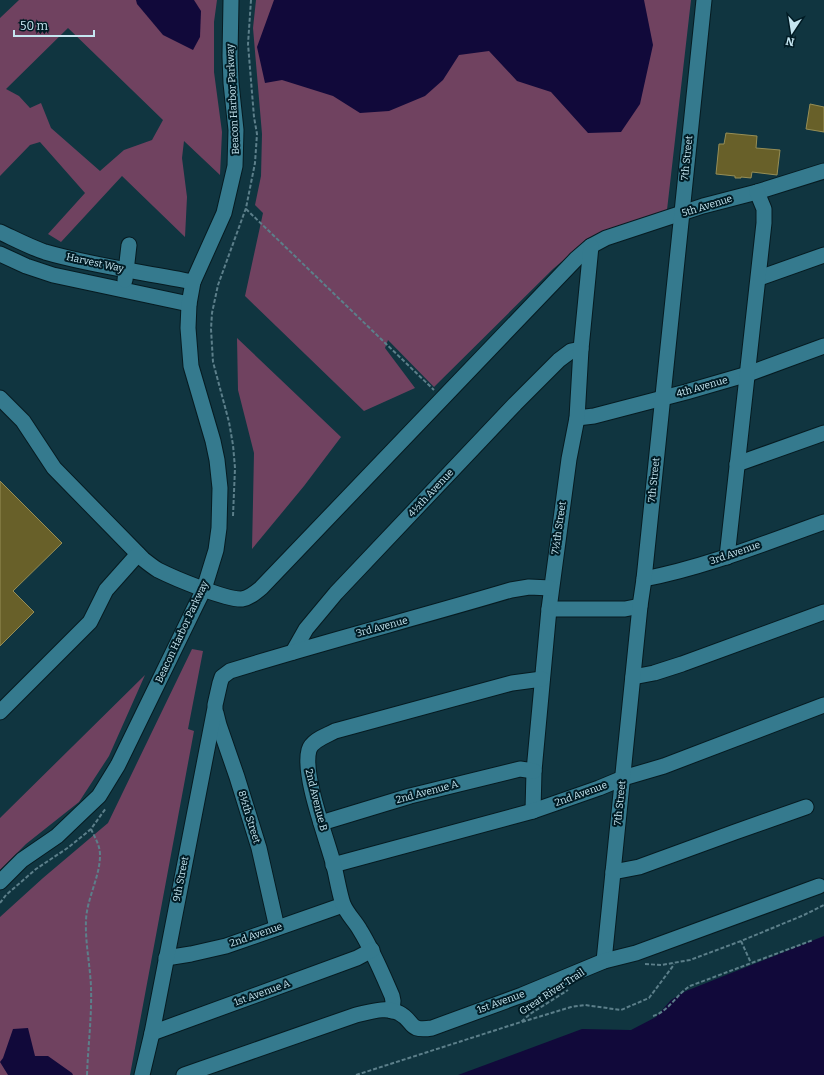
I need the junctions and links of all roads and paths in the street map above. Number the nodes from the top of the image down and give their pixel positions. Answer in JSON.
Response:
{"nodes":[{"id":1,"x":231,"y":0,"type":"edge"},
{"id":2,"x":251,"y":0,"type":"edge"},
{"id":3,"x":704,"y":0,"type":"edge"},
{"id":4,"x":824,"y":172,"type":"edge"},
{"id":5,"x":757,"y":192,"type":"junction"},
{"id":6,"x":246,"y":208,"type":"junction"},
{"id":7,"x":682,"y":214,"type":"junction"},
{"id":8,"x":0,"y":232,"type":"edge"},
{"id":9,"x":130,"y":245,"type":"dead end"},
{"id":10,"x":591,"y":246,"type":"junction"},
{"id":11,"x":0,"y":254,"type":"edge"},
{"id":12,"x":824,"y":255,"type":"edge"},
{"id":13,"x":126,"y":270,"type":"junction"},
{"id":14,"x":758,"y":278,"type":"junction"},
{"id":15,"x":193,"y":282,"type":"junction"},
{"id":16,"x":123,"y":290,"type":"junction"},
{"id":17,"x":189,"y":304,"type":"junction"},
{"id":18,"x":824,"y":346,"type":"edge"},
{"id":19,"x":582,"y":349,"type":"junction"},
{"id":20,"x":748,"y":374,"type":"junction"},
{"id":21,"x":0,"y":398,"type":"edge"},
{"id":22,"x":442,"y":398,"type":"junction"},
{"id":23,"x":663,"y":398,"type":"junction"},
{"id":24,"x":577,"y":418,"type":"junction"},
{"id":25,"x":824,"y":433,"type":"edge"},
{"id":26,"x":737,"y":464,"type":"junction"},
{"id":27,"x":233,"y":518,"type":"dead end"},
{"id":28,"x":824,"y":522,"type":"edge"},
{"id":29,"x":138,"y":554,"type":"junction"},
{"id":30,"x":727,"y":557,"type":"junction"},
{"id":31,"x":644,"y":580,"type":"junction"},
{"id":32,"x":551,"y":588,"type":"junction"},
{"id":33,"x":204,"y":589,"type":"junction"},
{"id":34,"x":640,"y":606,"type":"junction"},
{"id":35,"x":548,"y":609,"type":"junction"},
{"id":36,"x":824,"y":612,"type":"edge"},
{"id":37,"x":293,"y":652,"type":"junction"},
{"id":38,"x":633,"y":677,"type":"junction"},
{"id":39,"x":542,"y":679,"type":"junction"},
{"id":40,"x":220,"y":683,"type":"joint"},
{"id":41,"x":824,"y":705,"type":"edge"},
{"id":42,"x":215,"y":708,"type":"junction"},
{"id":43,"x":0,"y":712,"type":"edge"},
{"id":44,"x":534,"y":771,"type":"junction"},
{"id":45,"x":623,"y":778,"type":"junction"},
{"id":46,"x":109,"y":803,"type":"dead end"},
{"id":47,"x":806,"y":807,"type":"dead end"},
{"id":48,"x":533,"y":811,"type":"junction"},
{"id":49,"x":321,"y":823,"type":"junction"},
{"id":50,"x":91,"y":830,"type":"junction"},
{"id":51,"x":333,"y":865,"type":"junction"},
{"id":52,"x":614,"y":872,"type":"junction"},
{"id":53,"x":0,"y":882,"type":"edge"},
{"id":54,"x":819,"y":886,"type":"dead end"},
{"id":55,"x":0,"y":902,"type":"edge"},
{"id":56,"x":343,"y":905,"type":"junction"},
{"id":57,"x":824,"y":905,"type":"edge"},
{"id":58,"x":277,"y":928,"type":"junction"},
{"id":59,"x":813,"y":940,"type":"dead end"},
{"id":60,"x":742,"y":941,"type":"junction"},
{"id":61,"x":372,"y":950,"type":"junction"},
{"id":62,"x":166,"y":958,"type":"junction"},
{"id":63,"x":604,"y":960,"type":"junction"},
{"id":64,"x":751,"y":963,"type":"junction"},
{"id":65,"x":642,"y":964,"type":"dead end"},
{"id":66,"x":674,"y":964,"type":"junction"},
{"id":67,"x":573,"y":987,"type":"dead end"},
{"id":68,"x":392,"y":1010,"type":"junction"},
{"id":69,"x":653,"y":1016,"type":"dead end"},
{"id":70,"x":521,"y":1022,"type":"junction"},
{"id":71,"x":152,"y":1033,"type":"junction"},
{"id":72,"x":87,"y":1075,"type":"edge"},
{"id":73,"x":142,"y":1075,"type":"edge"},
{"id":74,"x":184,"y":1075,"type":"edge"},
{"id":75,"x":356,"y":1075,"type":"edge"}],
"edges":[{"from":1,"to":15,"type":"street","name":"Beacon Harbor Parkway"},
{"from":2,"to":6,"type":"path"},
{"from":3,"to":7,"type":"street","name":"7th Street"},
{"from":4,"to":5,"type":"street","name":"5th Avenue"},
{"from":5,"to":7,"type":"street","name":"5th Avenue"},
{"from":5,"to":14,"type":"street"},
{"from":6,"to":22,"type":"path"},
{"from":6,"to":27,"type":"path"},
{"from":7,"to":10,"type":"street","name":"5th Avenue"},
{"from":7,"to":23,"type":"street","name":"7th Street"},
{"from":8,"to":13,"type":"street","name":"Harvest Way"},
{"from":9,"to":13,"type":"street"},
{"from":10,"to":19,"type":"street","name":"7½th Street"},
{"from":10,"to":22,"type":"street","name":"5th Avenue"},
{"from":11,"to":16,"type":"street","name":"Harvest Way"},
{"from":12,"to":14,"type":"street"},
{"from":13,"to":15,"type":"street","name":"Harvest Way"},
{"from":13,"to":16,"type":"street"},
{"from":14,"to":20,"type":"street"},
{"from":15,"to":17,"type":"street","name":"Beacon Harbor Parkway"},
{"from":16,"to":17,"type":"street","name":"Harvest Way"},
{"from":17,"to":33,"type":"street","name":"Beacon Harbor Parkway"},
{"from":18,"to":20,"type":"street","name":"4th Avenue"},
{"from":19,"to":24,"type":"street","name":"7½th Street"},
{"from":19,"to":37,"type":"street","name":"4½th Avenue"},
{"from":20,"to":23,"type":"street","name":"4th Avenue"},
{"from":20,"to":26,"type":"street"},
{"from":21,"to":29,"type":"street","name":"5th Avenue"},
{"from":22,"to":33,"type":"street","name":"5th Avenue"},
{"from":23,"to":24,"type":"street","name":"4th Avenue"},
{"from":23,"to":31,"type":"street","name":"7th Street"},
{"from":24,"to":32,"type":"street","name":"7½th Street"},
{"from":25,"to":26,"type":"street"},
{"from":26,"to":30,"type":"street"},
{"from":28,"to":30,"type":"street","name":"3rd Avenue"},
{"from":29,"to":33,"type":"street","name":"5th Avenue"},
{"from":29,"to":43,"type":"street"},
{"from":30,"to":31,"type":"street","name":"3rd Avenue"},
{"from":31,"to":34,"type":"street","name":"7th Street"},
{"from":32,"to":35,"type":"street","name":"7½th Street"},
{"from":32,"to":37,"type":"street","name":"3rd Avenue"},
{"from":33,"to":53,"type":"street","name":"Beacon Harbor Parkway"},
{"from":34,"to":35,"type":"street"},
{"from":34,"to":38,"type":"street","name":"7th Street"},
{"from":35,"to":39,"type":"street","name":"7½th Street"},
{"from":36,"to":38,"type":"street"},
{"from":37,"to":40,"type":"street","name":"3rd Avenue"},
{"from":38,"to":45,"type":"street","name":"7th Street"},
{"from":39,"to":44,"type":"street","name":"7½th Street"},
{"from":39,"to":49,"type":"street","name":"2nd Avenue B"},
{"from":40,"to":42,"type":"street","name":"9th Street"},
{"from":41,"to":45,"type":"street","name":"2nd Avenue"},
{"from":42,"to":58,"type":"street","name":"8½th Street"},
{"from":42,"to":62,"type":"street","name":"9th Street"},
{"from":44,"to":48,"type":"street","name":"7½th Street"},
{"from":44,"to":49,"type":"street","name":"2nd Avenue A"},
{"from":45,"to":48,"type":"street","name":"2nd Avenue"},
{"from":45,"to":52,"type":"street","name":"7th Street"},
{"from":46,"to":50,"type":"path"},
{"from":47,"to":52,"type":"street"},
{"from":48,"to":51,"type":"street","name":"2nd Avenue"},
{"from":49,"to":51,"type":"street","name":"2nd Avenue B"},
{"from":50,"to":55,"type":"path"},
{"from":50,"to":72,"type":"path"},
{"from":51,"to":56,"type":"street","name":"2nd Avenue B"},
{"from":52,"to":63,"type":"street","name":"7th Street"},
{"from":54,"to":63,"type":"street","name":"1st Avenue"},
{"from":56,"to":58,"type":"street","name":"2nd Avenue"},
{"from":56,"to":61,"type":"street","name":"2nd Avenue B"},
{"from":57,"to":60,"type":"path"},
{"from":58,"to":62,"type":"street","name":"2nd Avenue"},
{"from":59,"to":64,"type":"path"},
{"from":60,"to":64,"type":"path"},
{"from":60,"to":66,"type":"path"},
{"from":61,"to":68,"type":"street","name":"2nd Avenue B"},
{"from":61,"to":71,"type":"street","name":"1st Avenue A"},
{"from":62,"to":71,"type":"street","name":"9th Street"},
{"from":63,"to":68,"type":"street","name":"1st Avenue"},
{"from":64,"to":69,"type":"path"},
{"from":65,"to":66,"type":"path"},
{"from":66,"to":70,"type":"path"},
{"from":67,"to":70,"type":"path","name":"Great River Trail"},
{"from":68,"to":74,"type":"street"},
{"from":70,"to":75,"type":"path","name":"Great River Trail"},
{"from":71,"to":73,"type":"street","name":"9th Street"}]}
